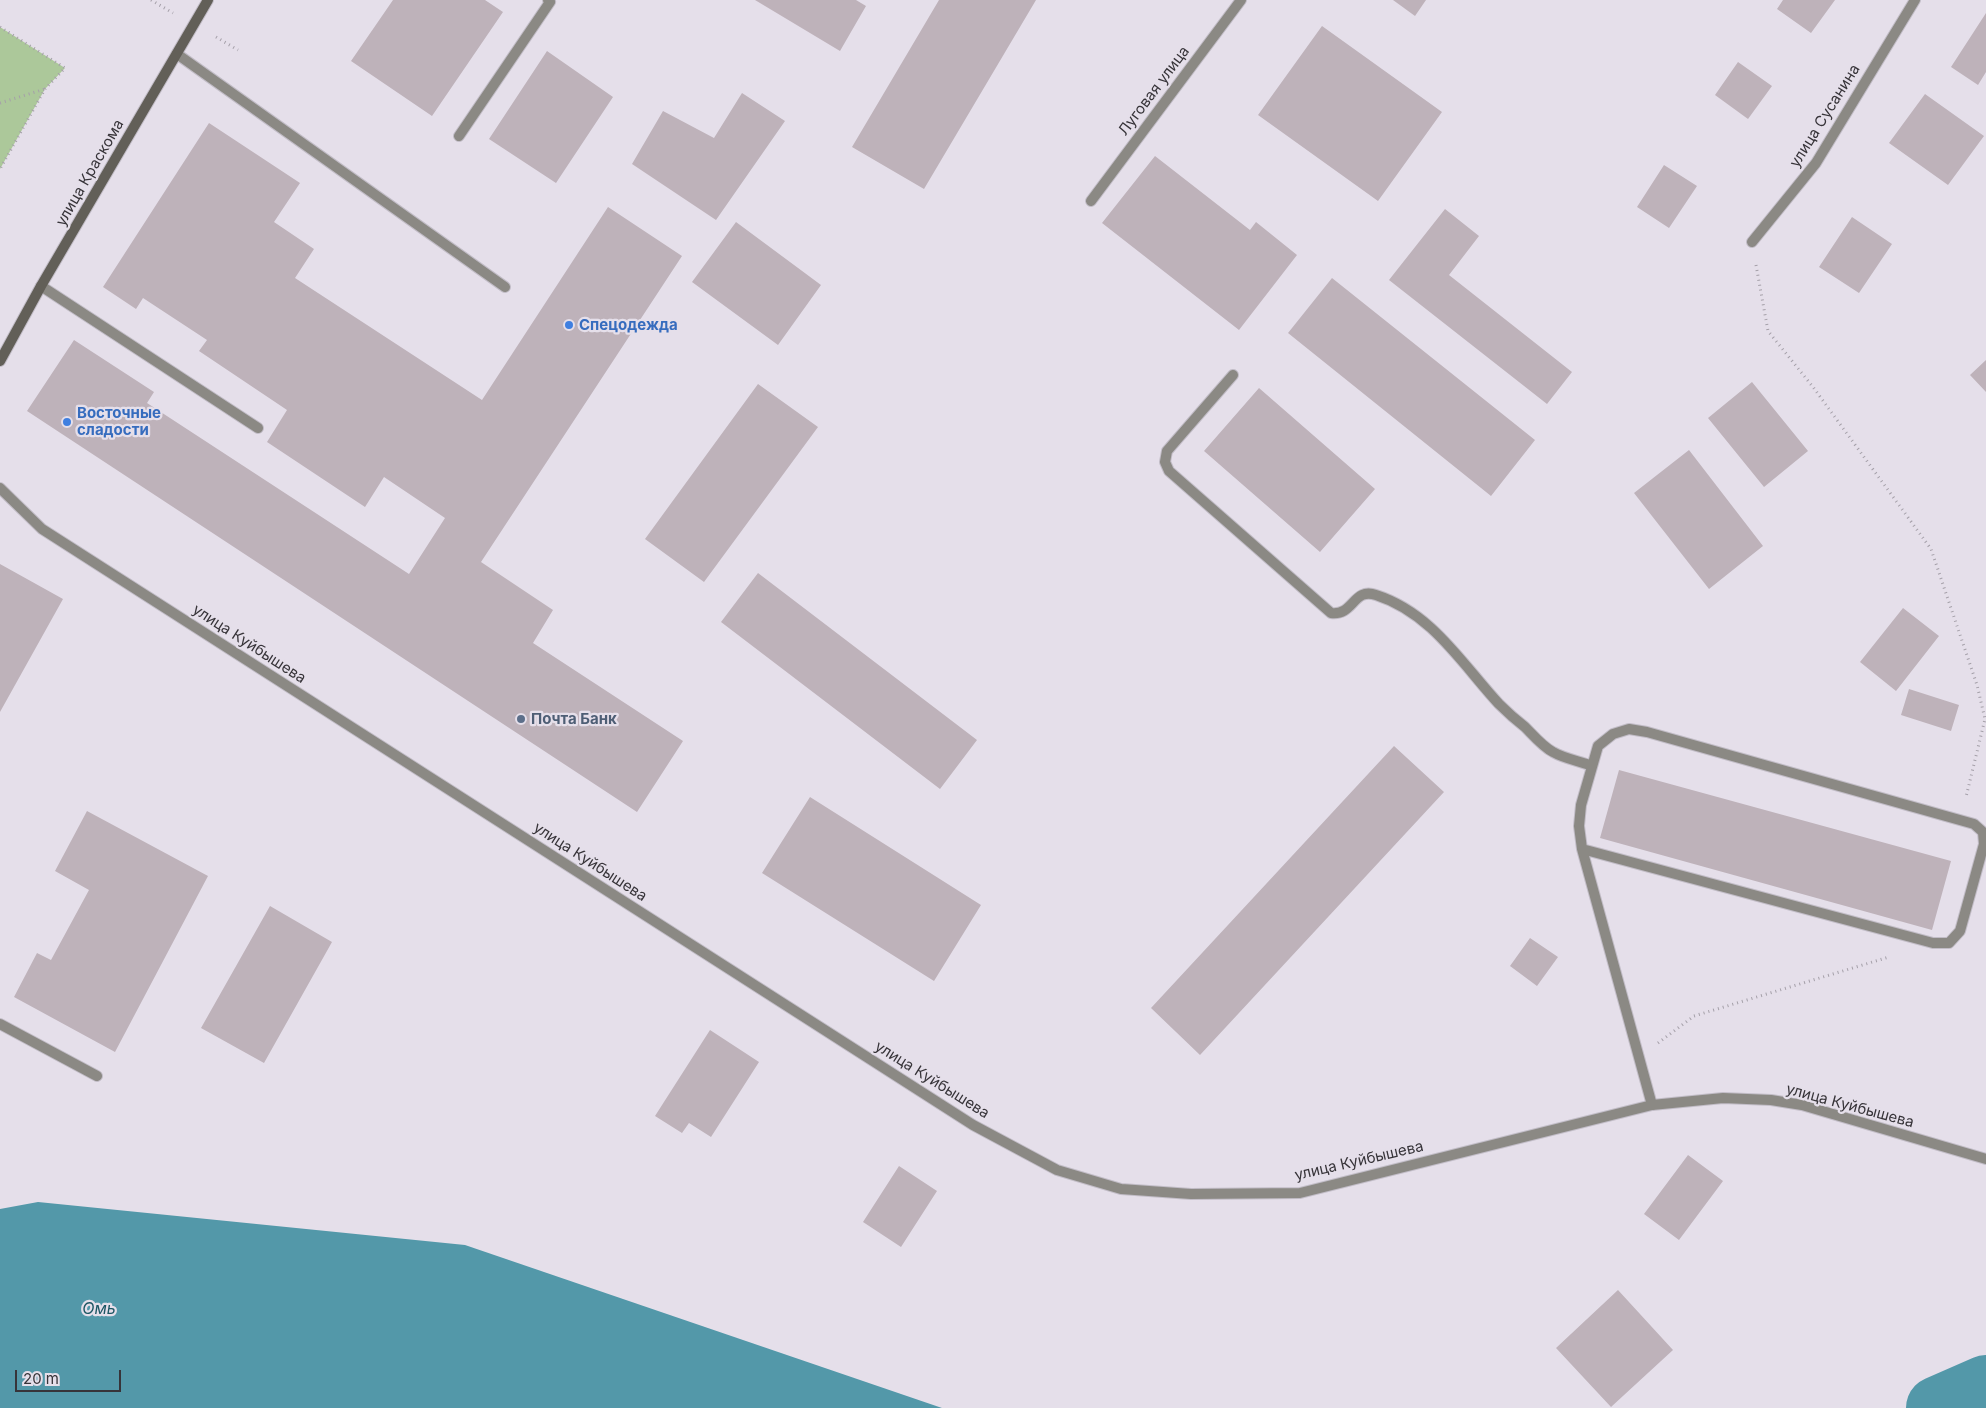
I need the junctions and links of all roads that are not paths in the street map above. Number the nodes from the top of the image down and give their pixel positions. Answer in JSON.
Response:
{"nodes":[{"id":1,"x":208,"y":0,"type":"edge"},
{"id":2,"x":548,"y":0,"type":"edge"},
{"id":3,"x":1241,"y":0,"type":"edge"},
{"id":4,"x":1915,"y":0,"type":"edge"},
{"id":5,"x":177,"y":54,"type":"junction"},
{"id":6,"x":459,"y":136,"type":"dead end"},
{"id":7,"x":1091,"y":201,"type":"dead end"},
{"id":8,"x":1752,"y":242,"type":"road end"},
{"id":9,"x":41,"y":286,"type":"junction"},
{"id":10,"x":505,"y":287,"type":"dead end"},
{"id":11,"x":0,"y":361,"type":"edge"},
{"id":12,"x":1233,"y":375,"type":"dead end"},
{"id":13,"x":258,"y":428,"type":"dead end"},
{"id":14,"x":0,"y":488,"type":"edge"},
{"id":15,"x":1592,"y":766,"type":"junction"},
{"id":16,"x":1582,"y":849,"type":"junction"},
{"id":17,"x":0,"y":1024,"type":"edge"},
{"id":18,"x":97,"y":1076,"type":"dead end"},
{"id":19,"x":1652,"y":1105,"type":"junction"},
{"id":20,"x":1986,"y":1159,"type":"edge"}],
"edges":[{"from":1,"to":5,"type":"main road","name":"улица Краскома"},
{"from":2,"to":6,"type":"street"},
{"from":3,"to":7,"type":"street","name":"Луговая улица"},
{"from":4,"to":8,"type":"street","name":"улица Сусанина"},
{"from":5,"to":9,"type":"main road","name":"улица Краскома"},
{"from":5,"to":10,"type":"street"},
{"from":9,"to":11,"type":"main road","name":"улица Краскома"},
{"from":9,"to":13,"type":"street"},
{"from":12,"to":15,"type":"street"},
{"from":14,"to":19,"type":"street","name":"улица Куйбышева"},
{"from":15,"to":16,"type":"street"},
{"from":15,"to":16,"type":"street"},
{"from":16,"to":19,"type":"street"},
{"from":17,"to":18,"type":"street"},
{"from":19,"to":20,"type":"street","name":"улица Куйбышева"}]}
